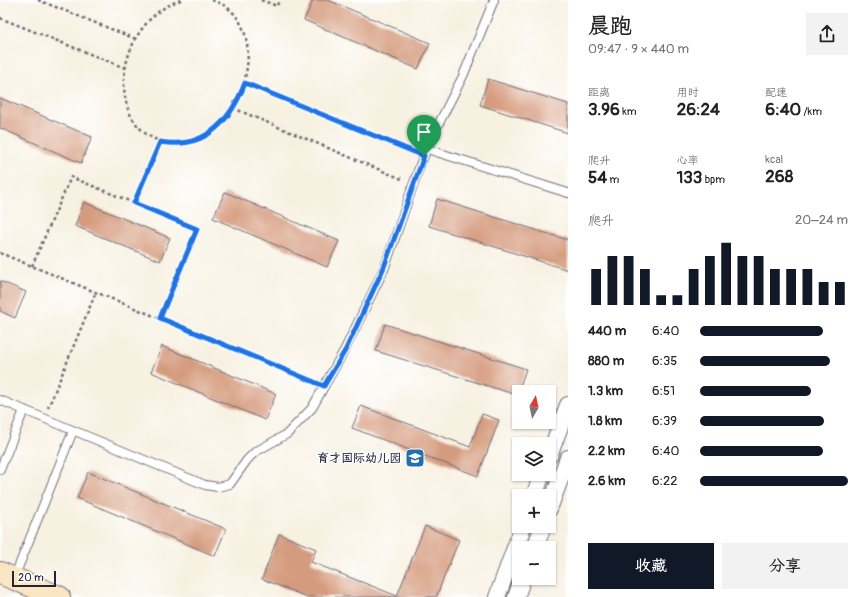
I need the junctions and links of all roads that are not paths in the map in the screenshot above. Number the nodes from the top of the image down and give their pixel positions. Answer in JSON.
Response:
{"nodes":[{"id":1,"x":494,"y":0,"type":"edge"},
{"id":2,"x":425,"y":153,"type":"junction"},
{"id":3,"x":568,"y":193,"type":"edge"},
{"id":4,"x":0,"y":400,"type":"edge"},
{"id":5,"x":568,"y":405,"type":"edge"},
{"id":6,"x":24,"y":410,"type":"junction"},
{"id":7,"x":74,"y":431,"type":"junction"},
{"id":8,"x":556,"y":437,"type":"edge"},
{"id":9,"x":568,"y":458,"type":"edge"},
{"id":10,"x":0,"y":470,"type":"edge"},
{"id":11,"x":556,"y":490,"type":"edge"},
{"id":12,"x":520,"y":533,"type":"edge"},
{"id":13,"x":7,"y":576,"type":"edge"},
{"id":14,"x":520,"y":585,"type":"edge"},
{"id":15,"x":59,"y":597,"type":"edge"},
{"id":16,"x":497,"y":597,"type":"edge"},
{"id":17,"x":516,"y":597,"type":"edge"}],
"edges":[{"from":1,"to":2,"type":"lane"},
{"from":2,"to":3,"type":"lane"},
{"from":2,"to":7,"type":"lane"},
{"from":4,"to":6,"type":"lane"},
{"from":5,"to":8,"type":"street"},
{"from":6,"to":7,"type":"lane"},
{"from":6,"to":10,"type":"lane"},
{"from":7,"to":13,"type":"lane"},
{"from":9,"to":11,"type":"street"},
{"from":12,"to":16,"type":"street"},
{"from":13,"to":15,"type":"main road"},
{"from":14,"to":17,"type":"street"}]}
